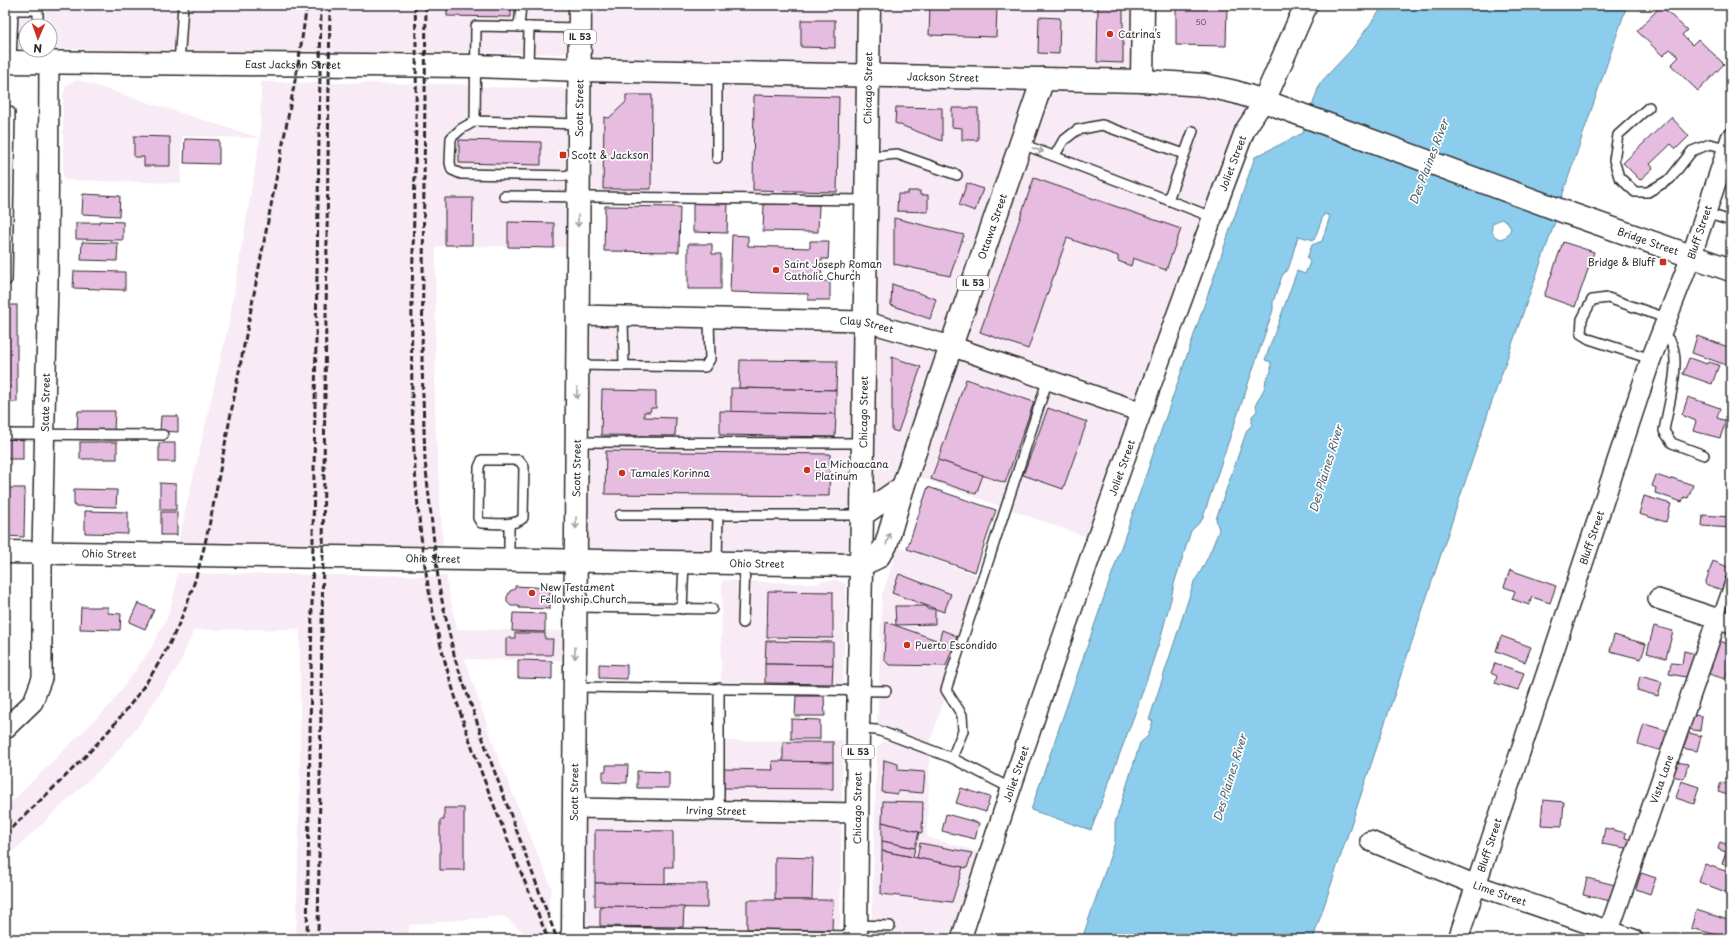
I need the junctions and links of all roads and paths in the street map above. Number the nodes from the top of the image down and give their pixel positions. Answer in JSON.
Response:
{"nodes":[{"id":1,"x":183,"y":5,"type":"edge"},
{"id":2,"x":521,"y":5,"type":"edge"},
{"id":3,"x":580,"y":5,"type":"edge"},
{"id":4,"x":869,"y":5,"type":"edge"},
{"id":5,"x":1143,"y":5,"type":"edge"},
{"id":6,"x":1306,"y":5,"type":"edge"},
{"id":7,"x":38,"y":8,"type":"edge"},
{"id":8,"x":9,"y":10,"type":"edge"},
{"id":9,"x":524,"y":27,"type":"junction"},
{"id":10,"x":580,"y":28,"type":"junction"},
{"id":11,"x":41,"y":58,"type":"edge"},
{"id":12,"x":8,"y":62,"type":"edge"},
{"id":13,"x":179,"y":64,"type":"junction"},
{"id":14,"x":475,"y":66,"type":"junction"},
{"id":15,"x":528,"y":68,"type":"junction"},
{"id":16,"x":580,"y":70,"type":"junction"},
{"id":17,"x":717,"y":72,"type":"junction"},
{"id":18,"x":868,"y":76,"type":"junction"},
{"id":19,"x":1043,"y":79,"type":"junction"},
{"id":20,"x":1142,"y":82,"type":"junction"},
{"id":21,"x":1264,"y":101,"type":"junction"},
{"id":22,"x":1649,"y":108,"type":"dead end"},
{"id":23,"x":5,"y":109,"type":"edge"},
{"id":24,"x":1300,"y":115,"type":"joint"},
{"id":25,"x":475,"y":121,"type":"junction"},
{"id":26,"x":579,"y":124,"type":"junction"},
{"id":27,"x":1193,"y":131,"type":"dead end"},
{"id":28,"x":1022,"y":144,"type":"junction"},
{"id":29,"x":1730,"y":145,"type":"edge"},
{"id":30,"x":1184,"y":154,"type":"junction"},
{"id":31,"x":1055,"y":156,"type":"junction"},
{"id":32,"x":866,"y":157,"type":"junction"},
{"id":33,"x":717,"y":158,"type":"dead end"},
{"id":34,"x":957,"y":175,"type":"dead end"},
{"id":35,"x":579,"y":186,"type":"junction"},
{"id":36,"x":504,"y":196,"type":"dead end"},
{"id":37,"x":866,"y":200,"type":"junction"},
{"id":38,"x":1168,"y":200,"type":"junction"},
{"id":39,"x":1706,"y":214,"type":"junction"},
{"id":40,"x":1212,"y":217,"type":"junction"},
{"id":41,"x":1731,"y":221,"type":"edge"},
{"id":42,"x":1691,"y":257,"type":"junction"},
{"id":43,"x":1731,"y":270,"type":"edge"},
{"id":44,"x":7,"y":280,"type":"dead end"},
{"id":45,"x":578,"y":315,"type":"junction"},
{"id":46,"x":623,"y":316,"type":"junction"},
{"id":47,"x":709,"y":318,"type":"junction"},
{"id":48,"x":864,"y":321,"type":"junction"},
{"id":49,"x":1663,"y":326,"type":"junction"},
{"id":50,"x":950,"y":346,"type":"junction"},
{"id":51,"x":1651,"y":359,"type":"junction"},
{"id":52,"x":577,"y":365,"type":"junction"},
{"id":53,"x":624,"y":366,"type":"junction"},
{"id":54,"x":1048,"y":379,"type":"junction"},
{"id":55,"x":1141,"y":412,"type":"junction"},
{"id":56,"x":5,"y":434,"type":"edge"},
{"id":57,"x":45,"y":434,"type":"junction"},
{"id":58,"x":163,"y":435,"type":"dead end"},
{"id":59,"x":577,"y":442,"type":"junction"},
{"id":60,"x":862,"y":443,"type":"junction"},
{"id":61,"x":1704,"y":455,"type":"dead end"},
{"id":62,"x":904,"y":487,"type":"junction"},
{"id":63,"x":620,"y":515,"type":"dead end"},
{"id":64,"x":718,"y":515,"type":"junction"},
{"id":65,"x":862,"y":515,"type":"junction"},
{"id":66,"x":509,"y":524,"type":"junction"},
{"id":67,"x":5,"y":552,"type":"edge"},
{"id":68,"x":42,"y":552,"type":"junction"},
{"id":69,"x":509,"y":558,"type":"junction"},
{"id":70,"x":576,"y":560,"type":"junction"},
{"id":71,"x":684,"y":561,"type":"junction"},
{"id":72,"x":717,"y":562,"type":"junction"},
{"id":73,"x":746,"y":562,"type":"junction"},
{"id":74,"x":861,"y":564,"type":"junction"},
{"id":75,"x":1731,"y":579,"type":"edge"},
{"id":76,"x":1658,"y":599,"type":"dead end"},
{"id":77,"x":576,"y":607,"type":"junction"},
{"id":78,"x":682,"y":609,"type":"junction"},
{"id":79,"x":712,"y":609,"type":"dead end"},
{"id":80,"x":1724,"y":621,"type":"edge"},
{"id":81,"x":743,"y":623,"type":"dead end"},
{"id":82,"x":575,"y":687,"type":"junction"},
{"id":83,"x":719,"y":688,"type":"junction"},
{"id":84,"x":859,"y":690,"type":"junction"},
{"id":85,"x":886,"y":692,"type":"dead end"},
{"id":86,"x":5,"y":729,"type":"edge"},
{"id":87,"x":858,"y":729,"type":"junction"},
{"id":88,"x":952,"y":758,"type":"junction"},
{"id":89,"x":1010,"y":788,"type":"junction"},
{"id":90,"x":574,"y":808,"type":"junction"},
{"id":91,"x":718,"y":810,"type":"junction"},
{"id":92,"x":858,"y":813,"type":"junction"},
{"id":93,"x":1370,"y":841,"type":"dead end"},
{"id":94,"x":1476,"y":885,"type":"junction"},
{"id":95,"x":890,"y":926,"type":"dead end"},
{"id":96,"x":856,"y":933,"type":"edge"},
{"id":97,"x":1607,"y":935,"type":"edge"},
{"id":98,"x":573,"y":937,"type":"edge"},
{"id":99,"x":960,"y":939,"type":"edge"},
{"id":100,"x":1458,"y":939,"type":"edge"},
{"id":101,"x":1633,"y":939,"type":"edge"}],
"edges":[{"from":1,"to":13,"type":"lane"},
{"from":2,"to":9,"type":"lane"},
{"from":3,"to":10,"type":"street","name":"Scott Street","number":"IL 53"},
{"from":4,"to":18,"type":"street","name":"Chicago Street"},
{"from":5,"to":20,"type":"street"},
{"from":6,"to":21,"type":"street","name":"Joliet Street"},
{"from":7,"to":8,"type":"lane"},
{"from":8,"to":12,"type":"lane"},
{"from":9,"to":10,"type":"lane"},
{"from":9,"to":14,"type":"lane"},
{"from":9,"to":15,"type":"lane"},
{"from":10,"to":16,"type":"street","name":"Scott Street","number":"IL 53"},
{"from":11,"to":12,"type":"street","name":"East Jackson Street"},
{"from":11,"to":13,"type":"street","name":"East Jackson Street"},
{"from":11,"to":57,"type":"street","name":"State Street"},
{"from":13,"to":14,"type":"street","name":"East Jackson Street"},
{"from":14,"to":15,"type":"street","name":"East Jackson Street"},
{"from":14,"to":25,"type":"lane"},
{"from":15,"to":16,"type":"street","name":"East Jackson Street"},
{"from":16,"to":17,"type":"street","name":"Jackson Street"},
{"from":16,"to":26,"type":"street","name":"Scott Street"},
{"from":17,"to":18,"type":"street","name":"Jackson Street"},
{"from":17,"to":33,"type":"lane"},
{"from":18,"to":19,"type":"street","name":"Jackson Street"},
{"from":18,"to":32,"type":"street","name":"Chicago Street"},
{"from":19,"to":20,"type":"street","name":"Jackson Street"},
{"from":19,"to":28,"type":"street","name":"Ottawa Street","number":"IL 53"},
{"from":20,"to":21,"type":"street","name":"Jackson Street"},
{"from":21,"to":24,"type":"street","name":"Jackson Street"},
{"from":21,"to":40,"type":"street","name":"Joliet Street"},
{"from":22,"to":29,"type":"lane"},
{"from":23,"to":44,"type":"lane"},
{"from":24,"to":42,"type":"street","name":"Bridge Street"},
{"from":25,"to":26,"type":"lane"},
{"from":25,"to":35,"type":"lane"},
{"from":26,"to":35,"type":"street","name":"Scott Street"},
{"from":27,"to":30,"type":"lane"},
{"from":28,"to":31,"type":"lane","one_way":true},
{"from":28,"to":50,"type":"street","name":"Ottawa Street","number":"IL 53"},
{"from":29,"to":39,"type":"street","name":"Bluff Street"},
{"from":30,"to":31,"type":"lane"},
{"from":30,"to":38,"type":"lane"},
{"from":31,"to":38,"type":"lane"},
{"from":32,"to":34,"type":"lane"},
{"from":32,"to":37,"type":"street","name":"Chicago Street"},
{"from":35,"to":36,"type":"lane"},
{"from":35,"to":37,"type":"lane"},
{"from":35,"to":45,"type":"street","name":"Scott Street","one_way":true},
{"from":37,"to":48,"type":"street","name":"Chicago Street"},
{"from":38,"to":40,"type":"lane"},
{"from":39,"to":41,"type":"lane"},
{"from":39,"to":42,"type":"street","name":"Bluff Street"},
{"from":40,"to":55,"type":"street","name":"Joliet Street"},
{"from":42,"to":43,"type":"street","name":"Bridge Street"},
{"from":42,"to":49,"type":"street","name":"Bluff Street"},
{"from":45,"to":46,"type":"street","name":"Clay Street"},
{"from":45,"to":52,"type":"street","name":"Scott Street"},
{"from":46,"to":47,"type":"street","name":"Clay Street"},
{"from":46,"to":53,"type":"lane"},
{"from":47,"to":48,"type":"street","name":"Clay Street"},
{"from":47,"to":53,"type":"lane"},
{"from":48,"to":50,"type":"street","name":"Clay Street"},
{"from":48,"to":60,"type":"street","name":"Chicago Street"},
{"from":49,"to":51,"type":"street","name":"Bluff Street"},
{"from":49,"to":51,"type":"lane"},
{"from":49,"to":61,"type":"lane"},
{"from":50,"to":54,"type":"street","name":"Clay Street"},
{"from":50,"to":62,"type":"street","name":"Ottawa Street","number":"IL 53"},
{"from":51,"to":94,"type":"street","name":"Bluff Street"},
{"from":52,"to":53,"type":"lane"},
{"from":52,"to":59,"type":"street","name":"Scott Street","one_way":true},
{"from":54,"to":55,"type":"street","name":"Clay Street"},
{"from":54,"to":88,"type":"lane"},
{"from":55,"to":89,"type":"street","name":"Joliet Street"},
{"from":56,"to":57,"type":"lane"},
{"from":57,"to":58,"type":"lane"},
{"from":57,"to":68,"type":"street","name":"State Street"},
{"from":59,"to":60,"type":"lane"},
{"from":59,"to":70,"type":"street","name":"Scott Street","one_way":true},
{"from":60,"to":65,"type":"street","name":"Chicago Street"},
{"from":62,"to":65,"type":"street"},
{"from":74,"to":62,"type":"street","name":"Ottawa Street","one_way":true},
{"from":63,"to":64,"type":"lane"},
{"from":64,"to":65,"type":"lane"},
{"from":64,"to":72,"type":"lane"},
{"from":65,"to":74,"type":"street","name":"Chicago Street"},
{"from":66,"to":66,"type":"lane"},
{"from":66,"to":69,"type":"lane"},
{"from":67,"to":68,"type":"street","name":"Ohio Street"},
{"from":68,"to":69,"type":"street","name":"Ohio Street"},
{"from":68,"to":86,"type":"street","name":"State Street"},
{"from":69,"to":70,"type":"street","name":"Ohio Street"},
{"from":70,"to":71,"type":"street","name":"Ohio Street"},
{"from":70,"to":77,"type":"street","name":"Scott Street"},
{"from":71,"to":72,"type":"street","name":"Ohio Street"},
{"from":71,"to":78,"type":"lane"},
{"from":72,"to":73,"type":"street","name":"Ohio Street"},
{"from":73,"to":74,"type":"street","name":"Ohio Street"},
{"from":73,"to":81,"type":"lane"},
{"from":74,"to":84,"type":"street","name":"Chicago Street","number":"IL 53"},
{"from":75,"to":80,"type":"lane"},
{"from":76,"to":80,"type":"street"},
{"from":77,"to":78,"type":"lane"},
{"from":77,"to":82,"type":"street","name":"Scott Street","one_way":true},
{"from":78,"to":79,"type":"lane"},
{"from":80,"to":97,"type":"street","name":"Vista Lane"},
{"from":82,"to":83,"type":"lane"},
{"from":82,"to":90,"type":"street","name":"Scott Street"},
{"from":83,"to":84,"type":"lane"},
{"from":83,"to":91,"type":"lane"},
{"from":84,"to":85,"type":"lane"},
{"from":84,"to":87,"type":"street","name":"Chicago Street","number":"IL 53"},
{"from":87,"to":88,"type":"lane"},
{"from":87,"to":92,"type":"street","name":"Chicago Street","number":"IL 53"},
{"from":88,"to":89,"type":"lane"},
{"from":89,"to":99,"type":"street","name":"Joliet Street"},
{"from":90,"to":91,"type":"street","name":"Irving Street"},
{"from":90,"to":98,"type":"street","name":"Scott Street"},
{"from":91,"to":92,"type":"street","name":"Irving Street"},
{"from":92,"to":96,"type":"street","name":"Chicago Street","number":"IL 53"},
{"from":93,"to":94,"type":"street","name":"Lime Street"},
{"from":94,"to":97,"type":"street","name":"Lime Street"},
{"from":94,"to":100,"type":"street","name":"Bluff Street"},
{"from":95,"to":96,"type":"lane"},
{"from":96,"to":98,"type":"lane"},
{"from":97,"to":101,"type":"street","name":"Lime Street"}]}
